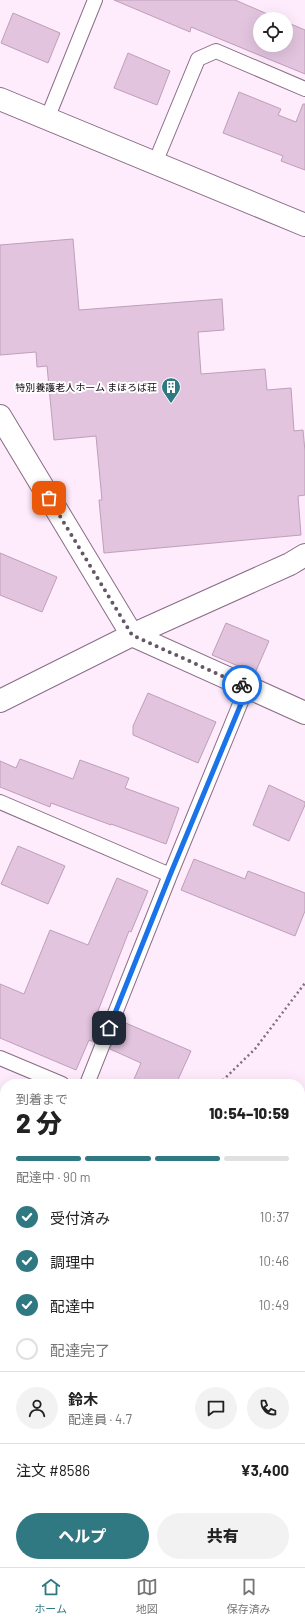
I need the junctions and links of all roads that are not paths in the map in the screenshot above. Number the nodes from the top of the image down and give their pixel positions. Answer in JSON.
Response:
{"nodes":[{"id":1,"x":95,"y":0,"type":"edge"},
{"id":2,"x":305,"y":89,"type":"edge"},
{"id":3,"x":0,"y":99,"type":"edge"},
{"id":4,"x":47,"y":119,"type":"junction"},
{"id":5,"x":155,"y":163,"type":"junction"},
{"id":6,"x":305,"y":225,"type":"edge"},
{"id":7,"x":0,"y":416,"type":"edge"},
{"id":8,"x":305,"y":555,"type":"edge"},
{"id":9,"x":132,"y":635,"type":"junction"},
{"id":10,"x":248,"y":687,"type":"junction"},
{"id":11,"x":0,"y":701,"type":"edge"},
{"id":12,"x":305,"y":713,"type":"edge"},
{"id":13,"x":0,"y":802,"type":"edge"},
{"id":14,"x":170,"y":875,"type":"junction"},
{"id":15,"x":0,"y":1058,"type":"edge"},
{"id":16,"x":50,"y":1079,"type":"edge"},
{"id":17,"x":89,"y":1079,"type":"edge"}],
"edges":[{"from":1,"to":4,"type":"lane"},
{"from":2,"to":5,"type":"lane"},
{"from":3,"to":4,"type":"street"},
{"from":4,"to":5,"type":"street"},
{"from":5,"to":6,"type":"street"},
{"from":7,"to":9,"type":"street"},
{"from":8,"to":9,"type":"street"},
{"from":9,"to":10,"type":"street"},
{"from":9,"to":11,"type":"street"},
{"from":10,"to":12,"type":"street"},
{"from":10,"to":14,"type":"lane"},
{"from":13,"to":14,"type":"lane"},
{"from":14,"to":17,"type":"lane"},
{"from":15,"to":16,"type":"lane"}]}
